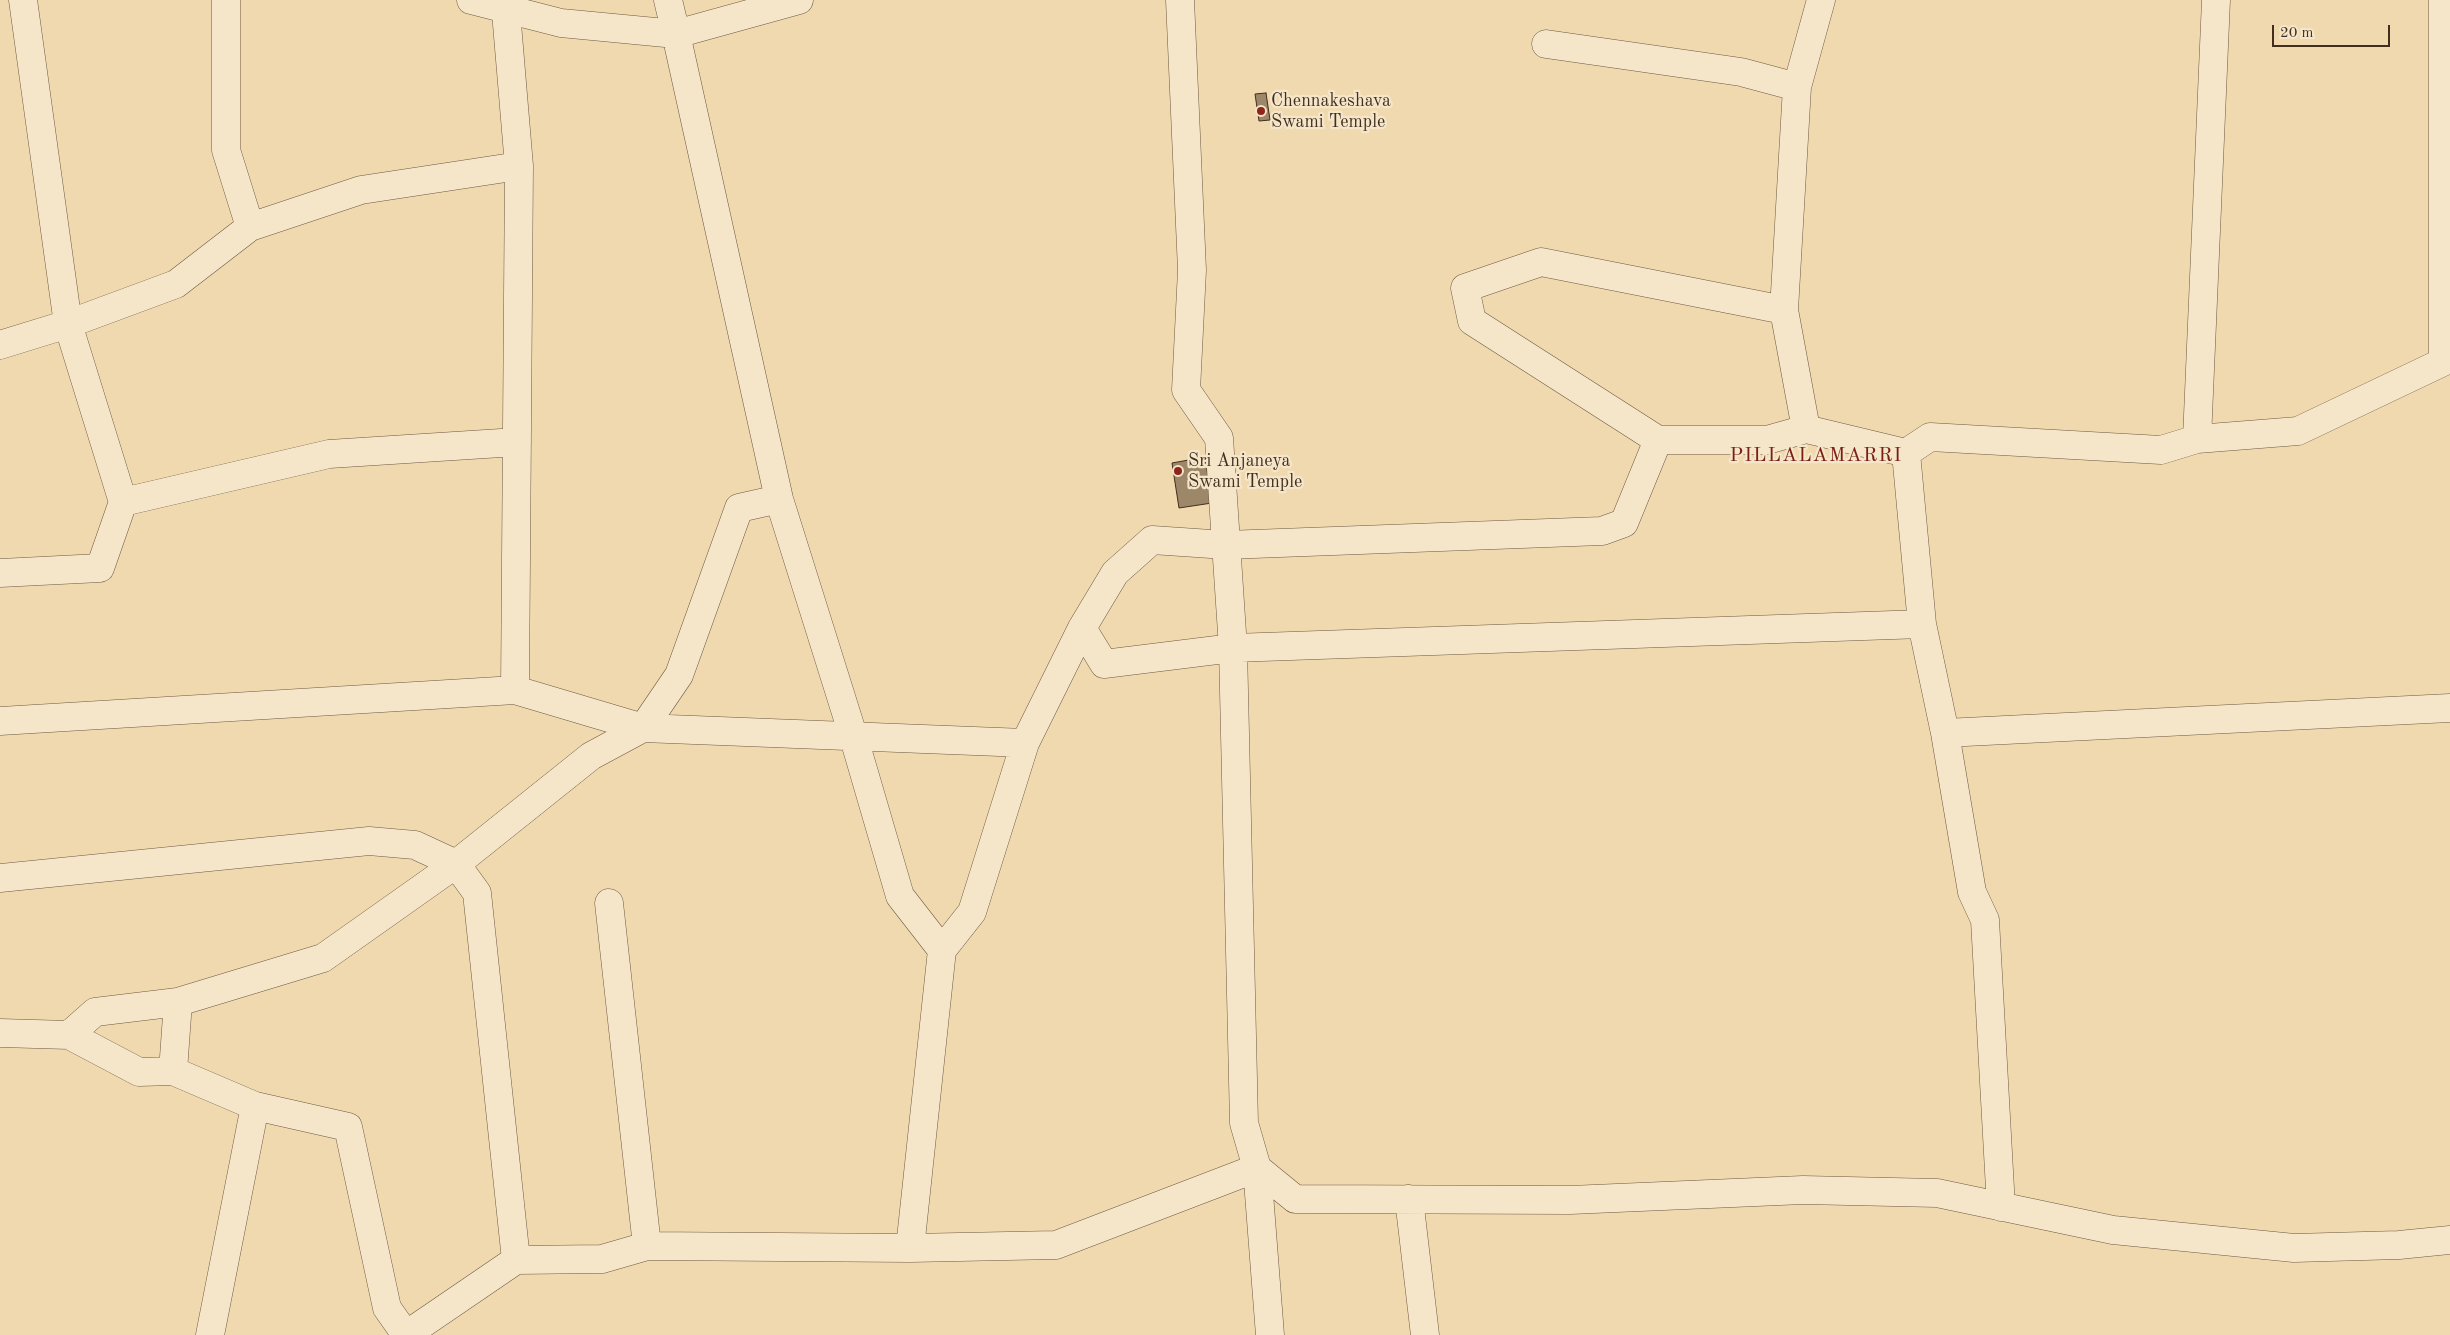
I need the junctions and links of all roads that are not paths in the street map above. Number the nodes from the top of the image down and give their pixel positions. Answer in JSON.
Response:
{"nodes":[{"id":1,"x":23,"y":0,"type":"edge"},
{"id":2,"x":226,"y":0,"type":"edge"},
{"id":3,"x":471,"y":0,"type":"edge"},
{"id":4,"x":668,"y":0,"type":"edge"},
{"id":5,"x":799,"y":0,"type":"edge"},
{"id":6,"x":1180,"y":0,"type":"edge"},
{"id":7,"x":1821,"y":0,"type":"edge"},
{"id":8,"x":2216,"y":0,"type":"edge"},
{"id":9,"x":2443,"y":0,"type":"edge"},
{"id":10,"x":506,"y":4,"type":"edge"},
{"id":11,"x":676,"y":34,"type":"junction"},
{"id":12,"x":1546,"y":44,"type":"dead end"},
{"id":13,"x":1797,"y":87,"type":"junction"},
{"id":14,"x":519,"y":166,"type":"junction"},
{"id":15,"x":250,"y":227,"type":"junction"},
{"id":16,"x":1784,"y":310,"type":"junction"},
{"id":17,"x":68,"y":324,"type":"junction"},
{"id":18,"x":0,"y":344,"type":"edge"},
{"id":19,"x":2447,"y":362,"type":"edge"},
{"id":20,"x":1806,"y":429,"type":"junction"},
{"id":21,"x":2197,"y":439,"type":"junction"},
{"id":22,"x":1658,"y":440,"type":"junction"},
{"id":23,"x":517,"y":442,"type":"junction"},
{"id":24,"x":1906,"y":452,"type":"junction"},
{"id":25,"x":779,"y":499,"type":"junction"},
{"id":26,"x":123,"y":502,"type":"junction"},
{"id":27,"x":1226,"y":545,"type":"junction"},
{"id":28,"x":0,"y":573,"type":"edge"},
{"id":29,"x":1922,"y":624,"type":"junction"},
{"id":30,"x":1082,"y":628,"type":"junction"},
{"id":31,"x":1233,"y":648,"type":"junction"},
{"id":32,"x":515,"y":690,"type":"junction"},
{"id":33,"x":2450,"y":708,"type":"edge"},
{"id":34,"x":0,"y":721,"type":"edge"},
{"id":35,"x":642,"y":728,"type":"junction"},
{"id":36,"x":1945,"y":732,"type":"junction"},
{"id":37,"x":853,"y":735,"type":"junction"},
{"id":38,"x":1025,"y":743,"type":"junction"},
{"id":39,"x":456,"y":864,"type":"junction"},
{"id":40,"x":0,"y":878,"type":"edge"},
{"id":41,"x":608,"y":903,"type":"dead end"},
{"id":42,"x":942,"y":950,"type":"junction"},
{"id":43,"x":178,"y":1002,"type":"junction"},
{"id":44,"x":0,"y":1033,"type":"edge"},
{"id":45,"x":70,"y":1035,"type":"junction"},
{"id":46,"x":172,"y":1072,"type":"junction"},
{"id":47,"x":255,"y":1106,"type":"junction"},
{"id":48,"x":1257,"y":1168,"type":"junction"},
{"id":49,"x":1409,"y":1199,"type":"junction"},
{"id":50,"x":2001,"y":1207,"type":"junction"},
{"id":51,"x":2450,"y":1240,"type":"edge"},
{"id":52,"x":647,"y":1246,"type":"junction"},
{"id":53,"x":910,"y":1248,"type":"junction"},
{"id":54,"x":516,"y":1260,"type":"junction"},
{"id":55,"x":210,"y":1335,"type":"edge"},
{"id":56,"x":1270,"y":1335,"type":"edge"},
{"id":57,"x":1425,"y":1335,"type":"edge"}],
"edges":[{"from":1,"to":17,"type":"street"},
{"from":2,"to":15,"type":"street"},
{"from":3,"to":10,"type":"street"},
{"from":4,"to":11,"type":"street"},
{"from":5,"to":11,"type":"street"},
{"from":6,"to":27,"type":"street"},
{"from":7,"to":13,"type":"street"},
{"from":8,"to":21,"type":"street"},
{"from":9,"to":19,"type":"street"},
{"from":10,"to":11,"type":"street"},
{"from":10,"to":14,"type":"street"},
{"from":11,"to":25,"type":"street"},
{"from":12,"to":13,"type":"street"},
{"from":13,"to":16,"type":"street"},
{"from":14,"to":15,"type":"street"},
{"from":14,"to":23,"type":"street"},
{"from":15,"to":17,"type":"street"},
{"from":16,"to":20,"type":"street"},
{"from":16,"to":22,"type":"street"},
{"from":17,"to":18,"type":"street"},
{"from":17,"to":26,"type":"street"},
{"from":19,"to":21,"type":"street"},
{"from":20,"to":22,"type":"street"},
{"from":20,"to":24,"type":"street"},
{"from":21,"to":24,"type":"street"},
{"from":22,"to":27,"type":"street"},
{"from":23,"to":26,"type":"street"},
{"from":23,"to":32,"type":"street"},
{"from":24,"to":29,"type":"street"},
{"from":25,"to":35,"type":"street"},
{"from":25,"to":37,"type":"street"},
{"from":26,"to":28,"type":"street"},
{"from":27,"to":30,"type":"street"},
{"from":27,"to":31,"type":"street"},
{"from":29,"to":31,"type":"street"},
{"from":29,"to":36,"type":"street"},
{"from":30,"to":31,"type":"street"},
{"from":30,"to":38,"type":"street"},
{"from":31,"to":48,"type":"street"},
{"from":32,"to":34,"type":"street"},
{"from":32,"to":35,"type":"street"},
{"from":33,"to":36,"type":"street"},
{"from":35,"to":37,"type":"street"},
{"from":35,"to":39,"type":"street"},
{"from":36,"to":50,"type":"street"},
{"from":37,"to":38,"type":"street"},
{"from":37,"to":42,"type":"street"},
{"from":38,"to":42,"type":"street"},
{"from":39,"to":40,"type":"street"},
{"from":39,"to":43,"type":"street"},
{"from":39,"to":54,"type":"street"},
{"from":41,"to":52,"type":"street"},
{"from":42,"to":53,"type":"street"},
{"from":43,"to":45,"type":"street"},
{"from":43,"to":46,"type":"street"},
{"from":44,"to":45,"type":"street"},
{"from":45,"to":46,"type":"street"},
{"from":46,"to":47,"type":"street"},
{"from":47,"to":54,"type":"street"},
{"from":47,"to":55,"type":"street"},
{"from":48,"to":49,"type":"street"},
{"from":48,"to":53,"type":"street"},
{"from":48,"to":56,"type":"street"},
{"from":49,"to":50,"type":"street"},
{"from":49,"to":57,"type":"street"},
{"from":50,"to":51,"type":"street"},
{"from":52,"to":53,"type":"street"},
{"from":52,"to":54,"type":"street"}]}
